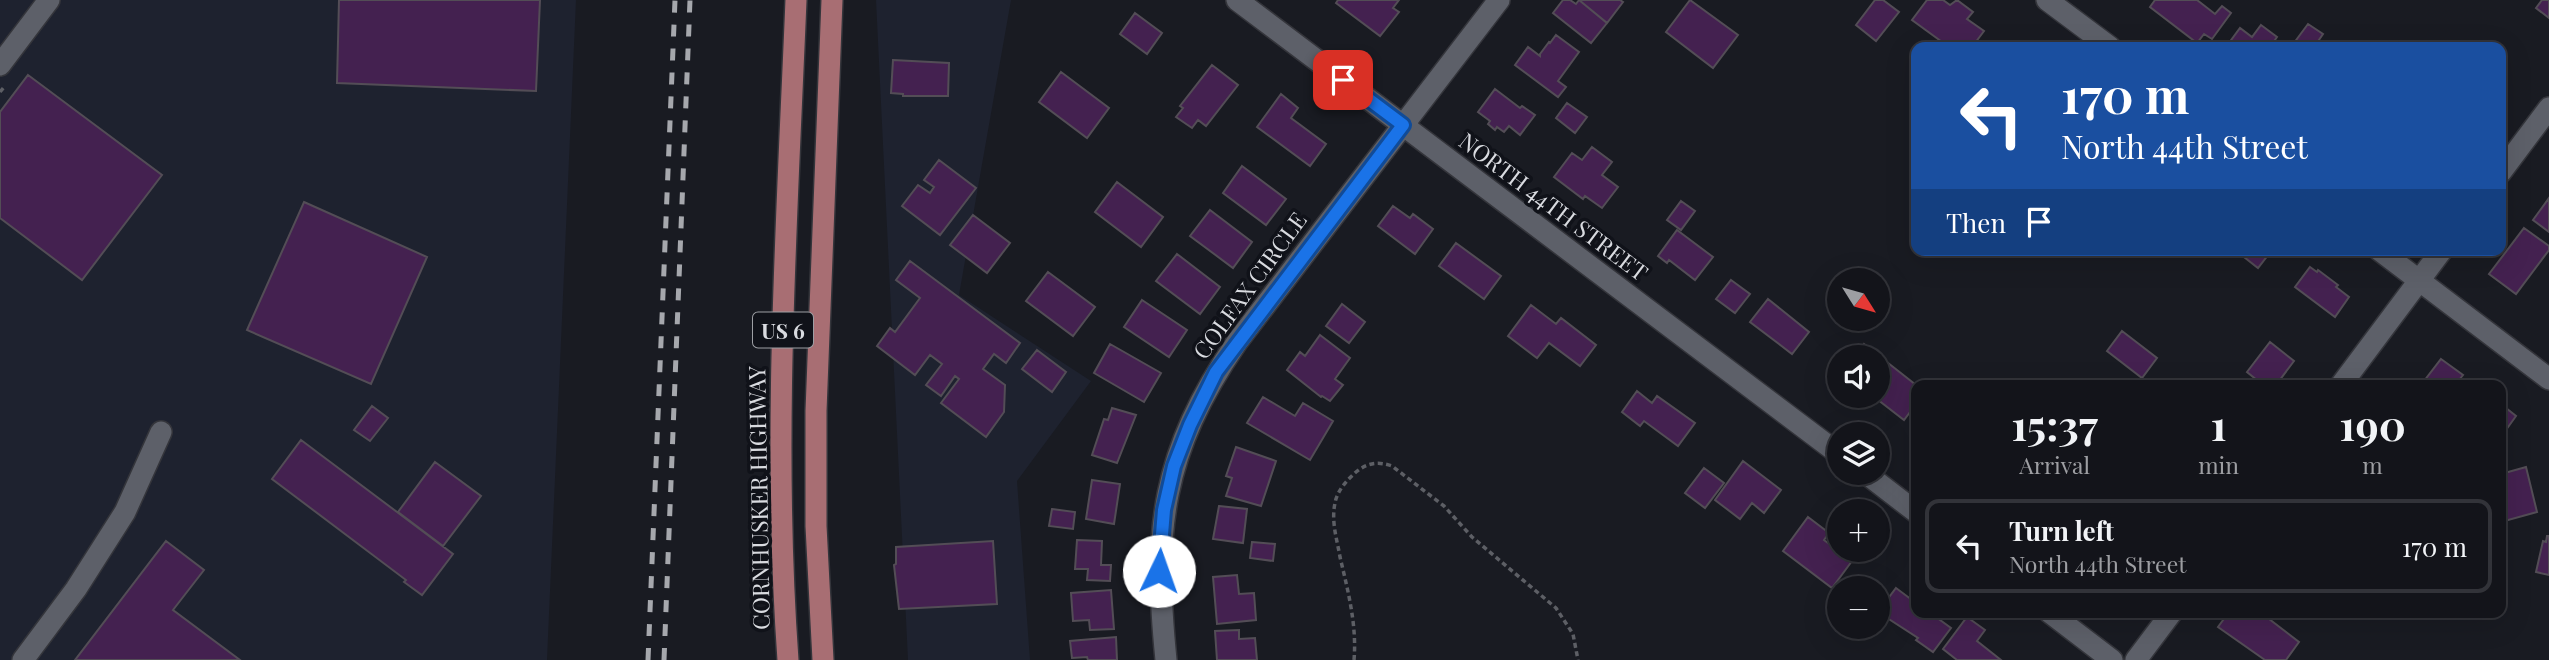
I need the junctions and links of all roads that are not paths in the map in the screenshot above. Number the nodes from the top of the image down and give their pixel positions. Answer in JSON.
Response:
{"nodes":[{"id":1,"x":49,"y":0,"type":"edge"},
{"id":2,"x":796,"y":0,"type":"edge"},
{"id":3,"x":832,"y":0,"type":"edge"},
{"id":4,"x":1237,"y":0,"type":"edge"},
{"id":5,"x":1499,"y":0,"type":"edge"},
{"id":6,"x":2047,"y":0,"type":"edge"},
{"id":7,"x":2103,"y":42,"type":"edge"},
{"id":8,"x":0,"y":65,"type":"edge"},
{"id":9,"x":2549,"y":108,"type":"edge"},
{"id":10,"x":1403,"y":125,"type":"junction"},
{"id":11,"x":2506,"y":165,"type":"edge"},
{"id":12,"x":2387,"y":256,"type":"edge"},
{"id":13,"x":2438,"y":256,"type":"edge"},
{"id":14,"x":2420,"y":281,"type":"junction"},
{"id":15,"x":2549,"y":379,"type":"edge"},
{"id":16,"x":2346,"y":380,"type":"edge"},
{"id":17,"x":161,"y":432,"type":"dead end"},
{"id":18,"x":1827,"y":445,"type":"edge"},
{"id":19,"x":1881,"y":485,"type":"edge"},
{"id":20,"x":1911,"y":508,"type":"edge"},
{"id":21,"x":2057,"y":618,"type":"edge"},
{"id":22,"x":2168,"y":618,"type":"edge"},
{"id":23,"x":23,"y":660,"type":"edge"},
{"id":24,"x":788,"y":660,"type":"edge"},
{"id":25,"x":823,"y":660,"type":"edge"},
{"id":26,"x":1166,"y":660,"type":"edge"},
{"id":27,"x":2112,"y":660,"type":"edge"},
{"id":28,"x":2136,"y":660,"type":"edge"}],
"edges":[{"from":1,"to":8,"type":"street"},
{"from":2,"to":24,"type":"main road","name":"CORNHUSKER HIGHWAY","number":"US 6"},
{"from":3,"to":25,"type":"main road","number":"US 6"},
{"from":4,"to":10,"type":"street","name":"NORTH 44TH STREET"},
{"from":5,"to":10,"type":"street","name":"COLFAX CIRCLE"},
{"from":6,"to":7,"type":"street"},
{"from":9,"to":11,"type":"street"},
{"from":10,"to":18,"type":"street","name":"NORTH 44TH STREET"},
{"from":10,"to":26,"type":"street","name":"COLFAX CIRCLE"},
{"from":12,"to":14,"type":"street"},
{"from":13,"to":14,"type":"street"},
{"from":14,"to":15,"type":"street"},
{"from":14,"to":16,"type":"street"},
{"from":17,"to":23,"type":"street"},
{"from":19,"to":20,"type":"street"},
{"from":21,"to":27,"type":"street"},
{"from":22,"to":28,"type":"street"}]}
